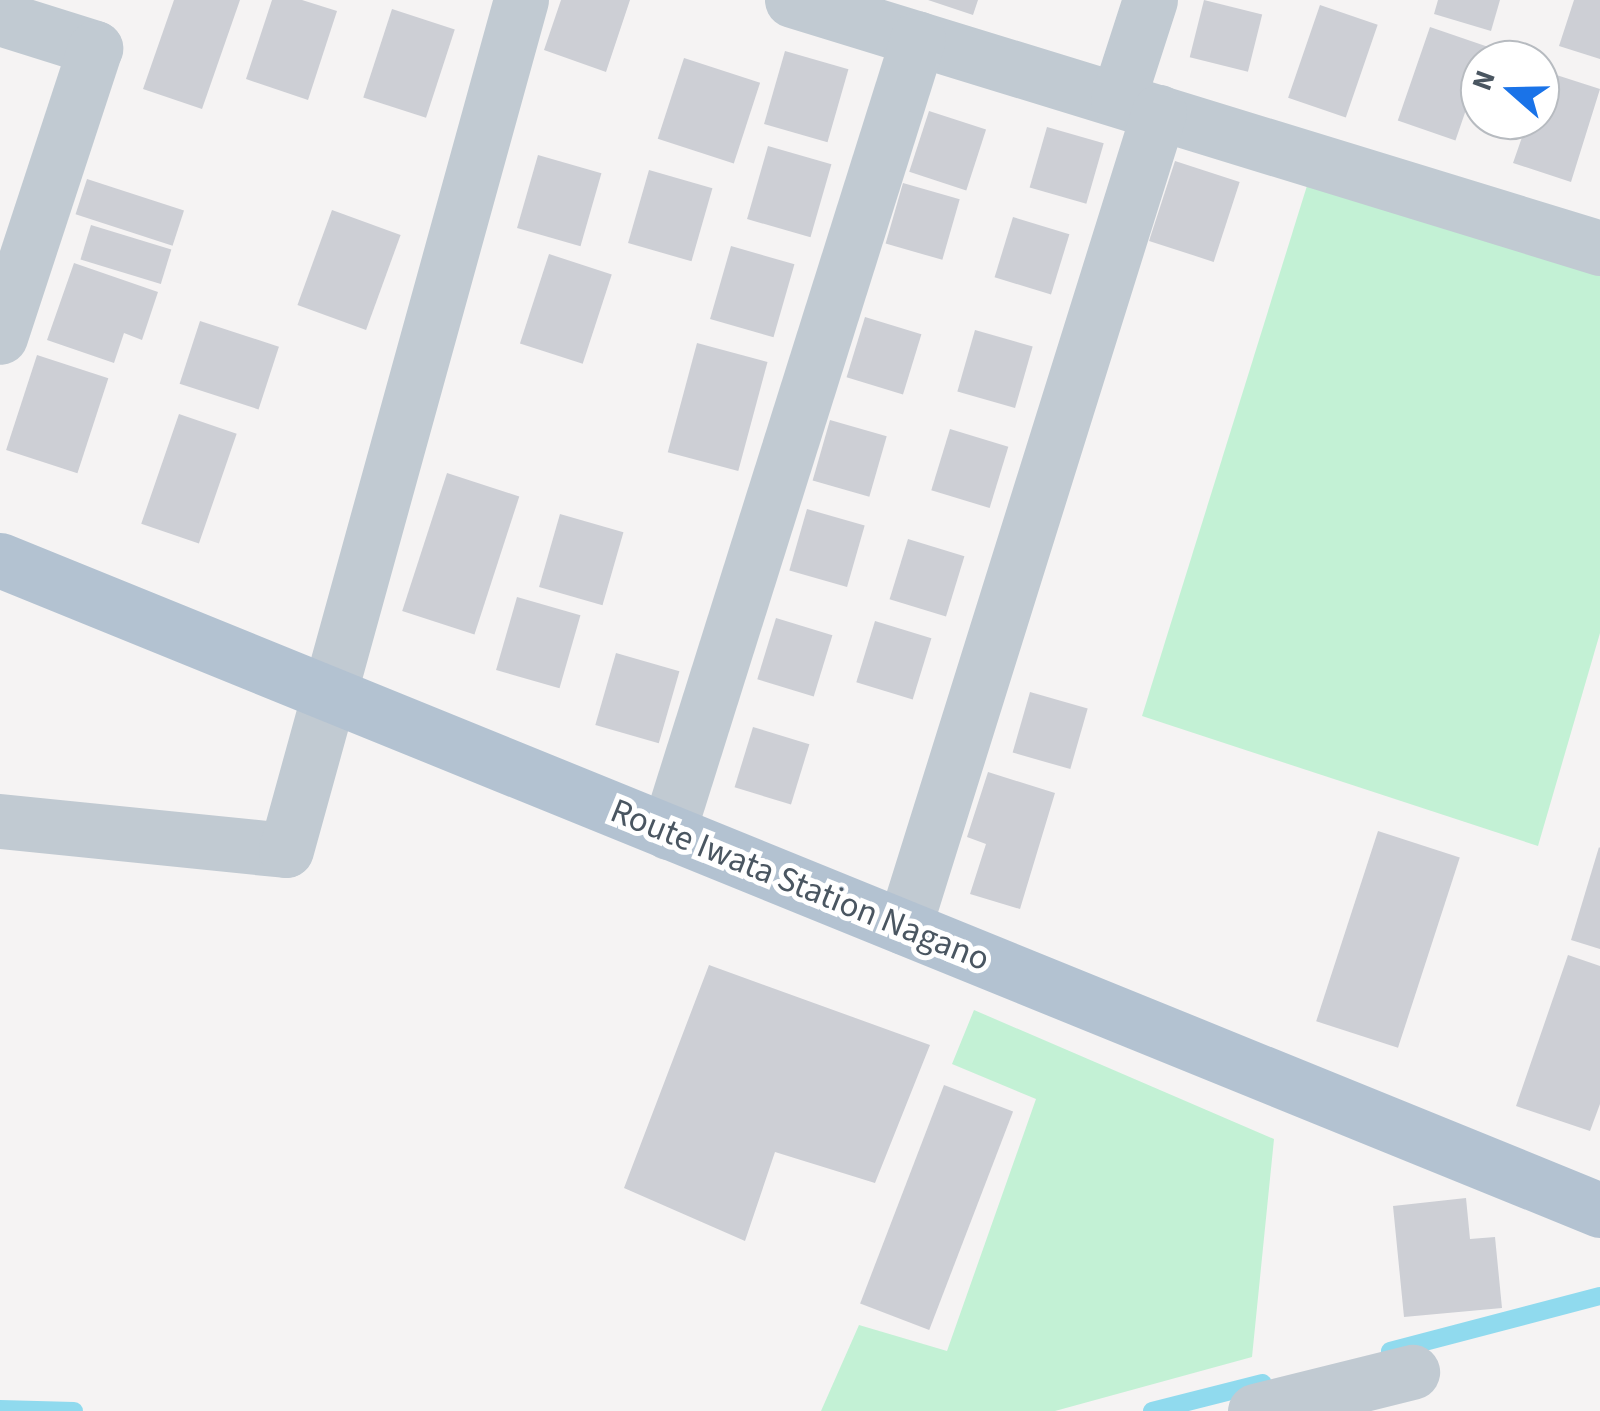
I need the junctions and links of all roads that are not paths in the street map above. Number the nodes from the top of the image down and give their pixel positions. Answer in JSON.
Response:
{"nodes":[{"id":1,"x":521,"y":0,"type":"edge"},
{"id":2,"x":792,"y":0,"type":"edge"},
{"id":3,"x":1150,"y":0,"type":"edge"},
{"id":4,"x":860,"y":10,"type":"edge"},
{"id":5,"x":0,"y":18,"type":"edge"},
{"id":6,"x":918,"y":38,"type":"junction"},
{"id":7,"x":1138,"y":105,"type":"junction"},
{"id":8,"x":1600,"y":248,"type":"edge"},
{"id":9,"x":0,"y":338,"type":"edge"},
{"id":10,"x":0,"y":560,"type":"edge"},
{"id":11,"x":332,"y":695,"type":"junction"},
{"id":12,"x":0,"y":821,"type":"edge"},
{"id":13,"x":668,"y":832,"type":"junction"},
{"id":14,"x":904,"y":927,"type":"junction"},
{"id":15,"x":1600,"y":1210,"type":"edge"},
{"id":16,"x":1412,"y":1372,"type":"dead end"},
{"id":17,"x":1256,"y":1411,"type":"edge"}],
"edges":[{"from":1,"to":11,"type":"street"},
{"from":2,"to":4,"type":"street"},
{"from":3,"to":7,"type":"street"},
{"from":4,"to":6,"type":"street"},
{"from":5,"to":9,"type":"street"},
{"from":6,"to":7,"type":"street"},
{"from":6,"to":13,"type":"street"},
{"from":7,"to":8,"type":"street"},
{"from":7,"to":14,"type":"street"},
{"from":10,"to":11,"type":"main road","name":"Route Iwata Station Nagano"},
{"from":11,"to":12,"type":"street"},
{"from":11,"to":13,"type":"main road","name":"Route Iwata Station Nagano"},
{"from":13,"to":14,"type":"main road","name":"Route Iwata Station Nagano"},
{"from":14,"to":15,"type":"main road","name":"Route Iwata Station Nagano"},
{"from":16,"to":17,"type":"street"}]}
